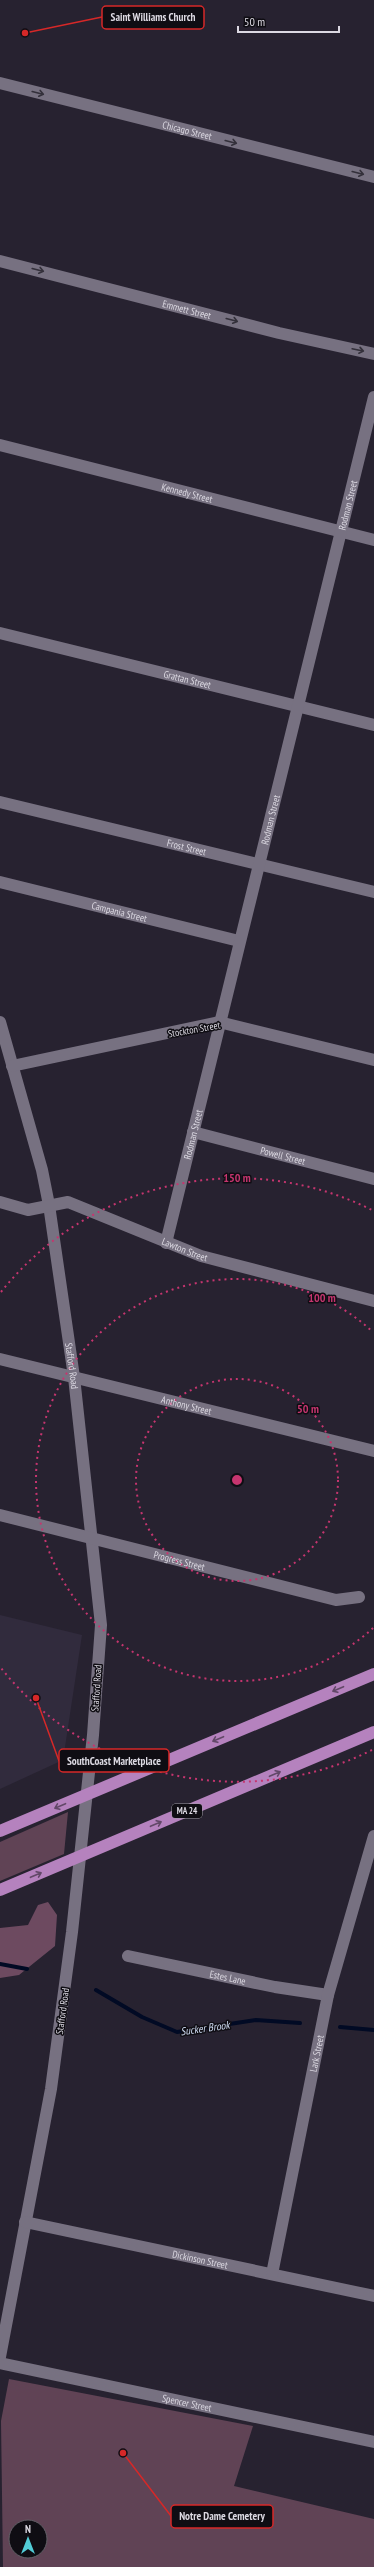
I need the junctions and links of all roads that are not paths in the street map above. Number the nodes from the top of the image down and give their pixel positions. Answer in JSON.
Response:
{"nodes":[{"id":1,"x":0,"y":83,"type":"edge"},
{"id":2,"x":374,"y":177,"type":"edge"},
{"id":3,"x":0,"y":261,"type":"edge"},
{"id":4,"x":374,"y":354,"type":"edge"},
{"id":5,"x":374,"y":397,"type":"edge"},
{"id":6,"x":0,"y":445,"type":"edge"},
{"id":7,"x":343,"y":532,"type":"junction"},
{"id":8,"x":374,"y":540,"type":"edge"},
{"id":9,"x":0,"y":633,"type":"edge"},
{"id":10,"x":296,"y":706,"type":"junction"},
{"id":11,"x":374,"y":725,"type":"edge"},
{"id":12,"x":0,"y":802,"type":"edge"},
{"id":13,"x":258,"y":863,"type":"junction"},
{"id":14,"x":0,"y":882,"type":"edge"},
{"id":15,"x":374,"y":892,"type":"edge"},
{"id":16,"x":239,"y":941,"type":"junction"},
{"id":17,"x":0,"y":1022,"type":"edge"},
{"id":18,"x":219,"y":1022,"type":"junction"},
{"id":19,"x":374,"y":1060,"type":"edge"},
{"id":20,"x":12,"y":1066,"type":"junction"},
{"id":21,"x":193,"y":1132,"type":"junction"},
{"id":22,"x":374,"y":1179,"type":"edge"},
{"id":23,"x":0,"y":1202,"type":"edge"},
{"id":24,"x":49,"y":1205,"type":"junction"},
{"id":25,"x":166,"y":1243,"type":"junction"},
{"id":26,"x":374,"y":1301,"type":"edge"},
{"id":27,"x":0,"y":1359,"type":"edge"},
{"id":28,"x":74,"y":1377,"type":"junction"},
{"id":29,"x":374,"y":1451,"type":"edge"},
{"id":30,"x":0,"y":1515,"type":"edge"},
{"id":31,"x":91,"y":1539,"type":"junction"},
{"id":32,"x":358,"y":1597,"type":"dead end"},
{"id":33,"x":374,"y":1674,"type":"edge"},
{"id":34,"x":374,"y":1732,"type":"edge"},
{"id":35,"x":0,"y":1831,"type":"edge"},
{"id":36,"x":374,"y":1836,"type":"edge"},
{"id":37,"x":0,"y":1890,"type":"edge"},
{"id":38,"x":128,"y":1956,"type":"dead end"},
{"id":39,"x":328,"y":1995,"type":"junction"},
{"id":40,"x":25,"y":2222,"type":"junction"},
{"id":41,"x":272,"y":2274,"type":"junction"},
{"id":42,"x":6,"y":2294,"type":"edge"},
{"id":43,"x":374,"y":2296,"type":"edge"},
{"id":44,"x":0,"y":2357,"type":"edge"},
{"id":45,"x":0,"y":2363,"type":"edge"},
{"id":46,"x":374,"y":2442,"type":"edge"}],
"edges":[{"from":1,"to":2,"type":"street","name":"Chicago Street","one_way":true},
{"from":3,"to":4,"type":"street","name":"Emmett Street","one_way":true},
{"from":5,"to":7,"type":"street","name":"Rodman Street"},
{"from":6,"to":7,"type":"street","name":"Kennedy Street"},
{"from":7,"to":8,"type":"street","name":"Kennedy Street"},
{"from":7,"to":10,"type":"street","name":"Rodman Street"},
{"from":9,"to":10,"type":"street","name":"Grattan Street"},
{"from":10,"to":11,"type":"street","name":"Grattan Street"},
{"from":10,"to":13,"type":"street","name":"Rodman Street"},
{"from":12,"to":13,"type":"street","name":"Frost Street"},
{"from":13,"to":15,"type":"street","name":"Frost Street"},
{"from":13,"to":16,"type":"street","name":"Rodman Street"},
{"from":14,"to":16,"type":"street","name":"Campania Street"},
{"from":16,"to":18,"type":"street","name":"Rodman Street"},
{"from":17,"to":20,"type":"street","name":"Stafford Road"},
{"from":18,"to":19,"type":"street","name":"Stockton Street"},
{"from":18,"to":20,"type":"street","name":"Stockton Street"},
{"from":18,"to":21,"type":"street","name":"Rodman Street"},
{"from":20,"to":24,"type":"street","name":"Stafford Road"},
{"from":21,"to":22,"type":"street","name":"Powell Street"},
{"from":21,"to":25,"type":"street","name":"Rodman Street"},
{"from":23,"to":24,"type":"street","name":"Lawton Street"},
{"from":24,"to":25,"type":"street","name":"Lawton Street"},
{"from":24,"to":28,"type":"street","name":"Stafford Road"},
{"from":25,"to":26,"type":"street","name":"Lawton Street"},
{"from":27,"to":28,"type":"street","name":"Anthony Street"},
{"from":28,"to":29,"type":"street","name":"Anthony Street"},
{"from":28,"to":31,"type":"street","name":"Stafford Road"},
{"from":30,"to":31,"type":"street","name":"Progress Street"},
{"from":31,"to":32,"type":"street","name":"Progress Street"},
{"from":31,"to":40,"type":"street","name":"Stafford Road"},
{"from":33,"to":35,"type":"highway","one_way":true},
{"from":37,"to":34,"type":"highway","number":"MA 24","one_way":true},
{"from":36,"to":39,"type":"street","name":"Lark Street"},
{"from":38,"to":39,"type":"street","name":"Estes Lane"},
{"from":39,"to":41,"type":"street","name":"Lark Street"},
{"from":40,"to":41,"type":"street","name":"Dickinson Street"},
{"from":40,"to":42,"type":"street","name":"Stafford Road"},
{"from":41,"to":43,"type":"street","name":"Dickinson Street"},
{"from":42,"to":44,"type":"street","name":"Stafford Road"},
{"from":45,"to":46,"type":"street","name":"Spencer Street"}]}
